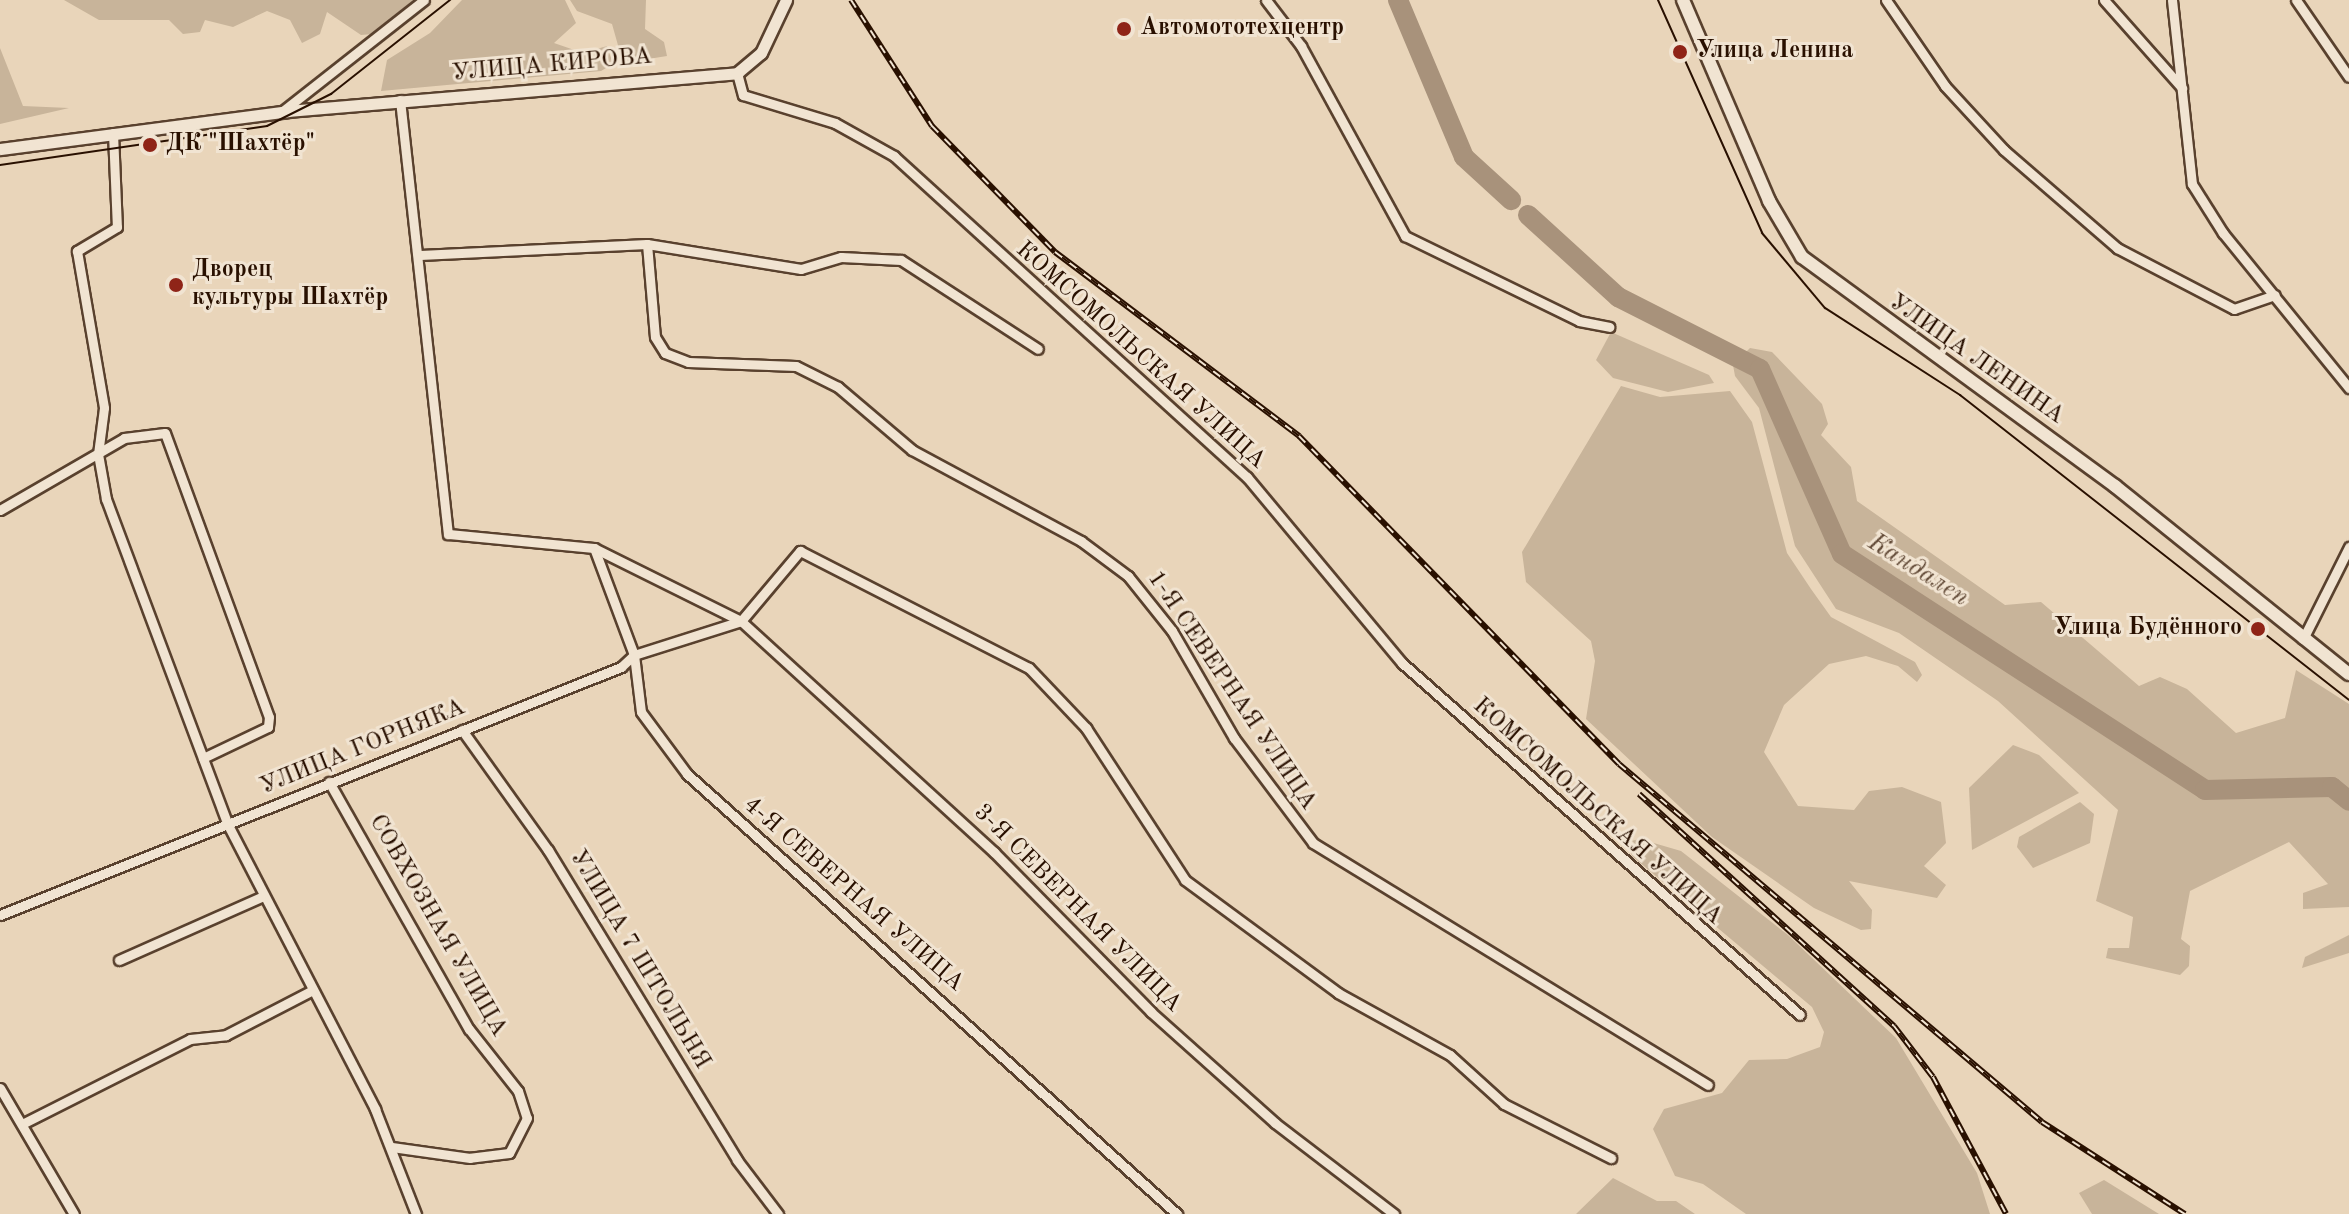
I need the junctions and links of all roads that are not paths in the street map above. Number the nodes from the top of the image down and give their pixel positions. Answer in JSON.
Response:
{"nodes":[{"id":1,"x":424,"y":0,"type":"edge"},
{"id":2,"x":786,"y":0,"type":"edge"},
{"id":3,"x":1266,"y":0,"type":"edge"},
{"id":4,"x":1683,"y":0,"type":"edge"},
{"id":5,"x":1886,"y":0,"type":"edge"},
{"id":6,"x":2104,"y":0,"type":"edge"},
{"id":7,"x":2172,"y":0,"type":"edge"},
{"id":8,"x":2296,"y":0,"type":"edge"},
{"id":9,"x":737,"y":73,"type":"junction"},
{"id":10,"x":2349,"y":77,"type":"edge"},
{"id":11,"x":2182,"y":88,"type":"junction"},
{"id":12,"x":400,"y":100,"type":"junction"},
{"id":13,"x":281,"y":112,"type":"junction"},
{"id":14,"x":113,"y":133,"type":"junction"},
{"id":15,"x":0,"y":149,"type":"edge"},
{"id":16,"x":647,"y":244,"type":"junction"},
{"id":17,"x":420,"y":255,"type":"junction"},
{"id":18,"x":2275,"y":295,"type":"junction"},
{"id":19,"x":1609,"y":327,"type":"dead end"},
{"id":20,"x":1038,"y":349,"type":"dead end"},
{"id":21,"x":2349,"y":388,"type":"edge"},
{"id":22,"x":98,"y":454,"type":"junction"},
{"id":23,"x":0,"y":510,"type":"edge"},
{"id":24,"x":2349,"y":547,"type":"edge"},
{"id":25,"x":594,"y":548,"type":"junction"},
{"id":26,"x":741,"y":621,"type":"junction"},
{"id":27,"x":2303,"y":639,"type":"junction"},
{"id":28,"x":634,"y":655,"type":"junction"},
{"id":29,"x":2349,"y":674,"type":"edge"},
{"id":30,"x":462,"y":730,"type":"junction"},
{"id":31,"x":203,"y":758,"type":"junction"},
{"id":32,"x":329,"y":782,"type":"junction"},
{"id":33,"x":228,"y":825,"type":"junction"},
{"id":34,"x":261,"y":897,"type":"junction"},
{"id":35,"x":0,"y":915,"type":"edge"},
{"id":36,"x":119,"y":960,"type":"dead end"},
{"id":37,"x":311,"y":991,"type":"junction"},
{"id":38,"x":1800,"y":1015,"type":"dead end"},
{"id":39,"x":1708,"y":1085,"type":"dead end"},
{"id":40,"x":0,"y":1088,"type":"edge"},
{"id":41,"x":22,"y":1124,"type":"junction"},
{"id":42,"x":392,"y":1147,"type":"junction"},
{"id":43,"x":1611,"y":1158,"type":"dead end"},
{"id":44,"x":74,"y":1214,"type":"edge"},
{"id":45,"x":416,"y":1214,"type":"edge"},
{"id":46,"x":778,"y":1214,"type":"edge"},
{"id":47,"x":1177,"y":1214,"type":"edge"},
{"id":48,"x":1394,"y":1214,"type":"edge"}],
"edges":[{"from":1,"to":13,"type":"street"},
{"from":2,"to":9,"type":"street"},
{"from":3,"to":19,"type":"street"},
{"from":4,"to":27,"type":"main road","name":"УЛИЦА ЛЕНИНА"},
{"from":5,"to":18,"type":"street"},
{"from":6,"to":11,"type":"street"},
{"from":7,"to":11,"type":"street"},
{"from":8,"to":10,"type":"street"},
{"from":9,"to":12,"type":"street","name":"УЛИЦА КИРОВА"},
{"from":9,"to":38,"type":"street","name":"КОМСОМОЛЬСКАЯ УЛИЦА"},
{"from":11,"to":18,"type":"street"},
{"from":12,"to":13,"type":"street","name":"УЛИЦА КИРОВА"},
{"from":12,"to":17,"type":"street"},
{"from":13,"to":14,"type":"street","name":"УЛИЦА КИРОВА"},
{"from":14,"to":15,"type":"street","name":"УЛИЦА КИРОВА"},
{"from":14,"to":22,"type":"street"},
{"from":16,"to":17,"type":"street"},
{"from":16,"to":20,"type":"street"},
{"from":16,"to":39,"type":"street","name":"1-Я СЕВЕРНАЯ УЛИЦА"},
{"from":17,"to":25,"type":"street"},
{"from":18,"to":21,"type":"street"},
{"from":22,"to":23,"type":"street"},
{"from":22,"to":31,"type":"street"},
{"from":22,"to":31,"type":"street"},
{"from":24,"to":27,"type":"street"},
{"from":25,"to":26,"type":"street","name":"3-Я СЕВЕРНАЯ УЛИЦА"},
{"from":25,"to":28,"type":"street","name":"4-Я СЕВЕРНАЯ УЛИЦА"},
{"from":26,"to":28,"type":"street","name":"УЛИЦА ГОРНЯКА"},
{"from":26,"to":43,"type":"street"},
{"from":26,"to":48,"type":"street","name":"3-Я СЕВЕРНАЯ УЛИЦА"},
{"from":27,"to":29,"type":"main road","name":"УЛИЦА ЛЕНИНА"},
{"from":28,"to":30,"type":"street","name":"УЛИЦА ГОРНЯКА"},
{"from":28,"to":47,"type":"street","name":"4-Я СЕВЕРНАЯ УЛИЦА"},
{"from":30,"to":32,"type":"street","name":"УЛИЦА ГОРНЯКА"},
{"from":30,"to":46,"type":"street","name":"УЛИЦА 7 ШТОЛЬНЯ"},
{"from":31,"to":33,"type":"street"},
{"from":32,"to":33,"type":"street","name":"УЛИЦА ГОРНЯКА"},
{"from":32,"to":42,"type":"street","name":"СОВХОЗНАЯ УЛИЦА"},
{"from":33,"to":34,"type":"street"},
{"from":33,"to":35,"type":"street","name":"УЛИЦА ГОРНЯКА"},
{"from":34,"to":36,"type":"street"},
{"from":34,"to":37,"type":"street"},
{"from":37,"to":41,"type":"street"},
{"from":37,"to":42,"type":"street"},
{"from":40,"to":41,"type":"street"},
{"from":41,"to":44,"type":"street"},
{"from":42,"to":45,"type":"street"}]}
